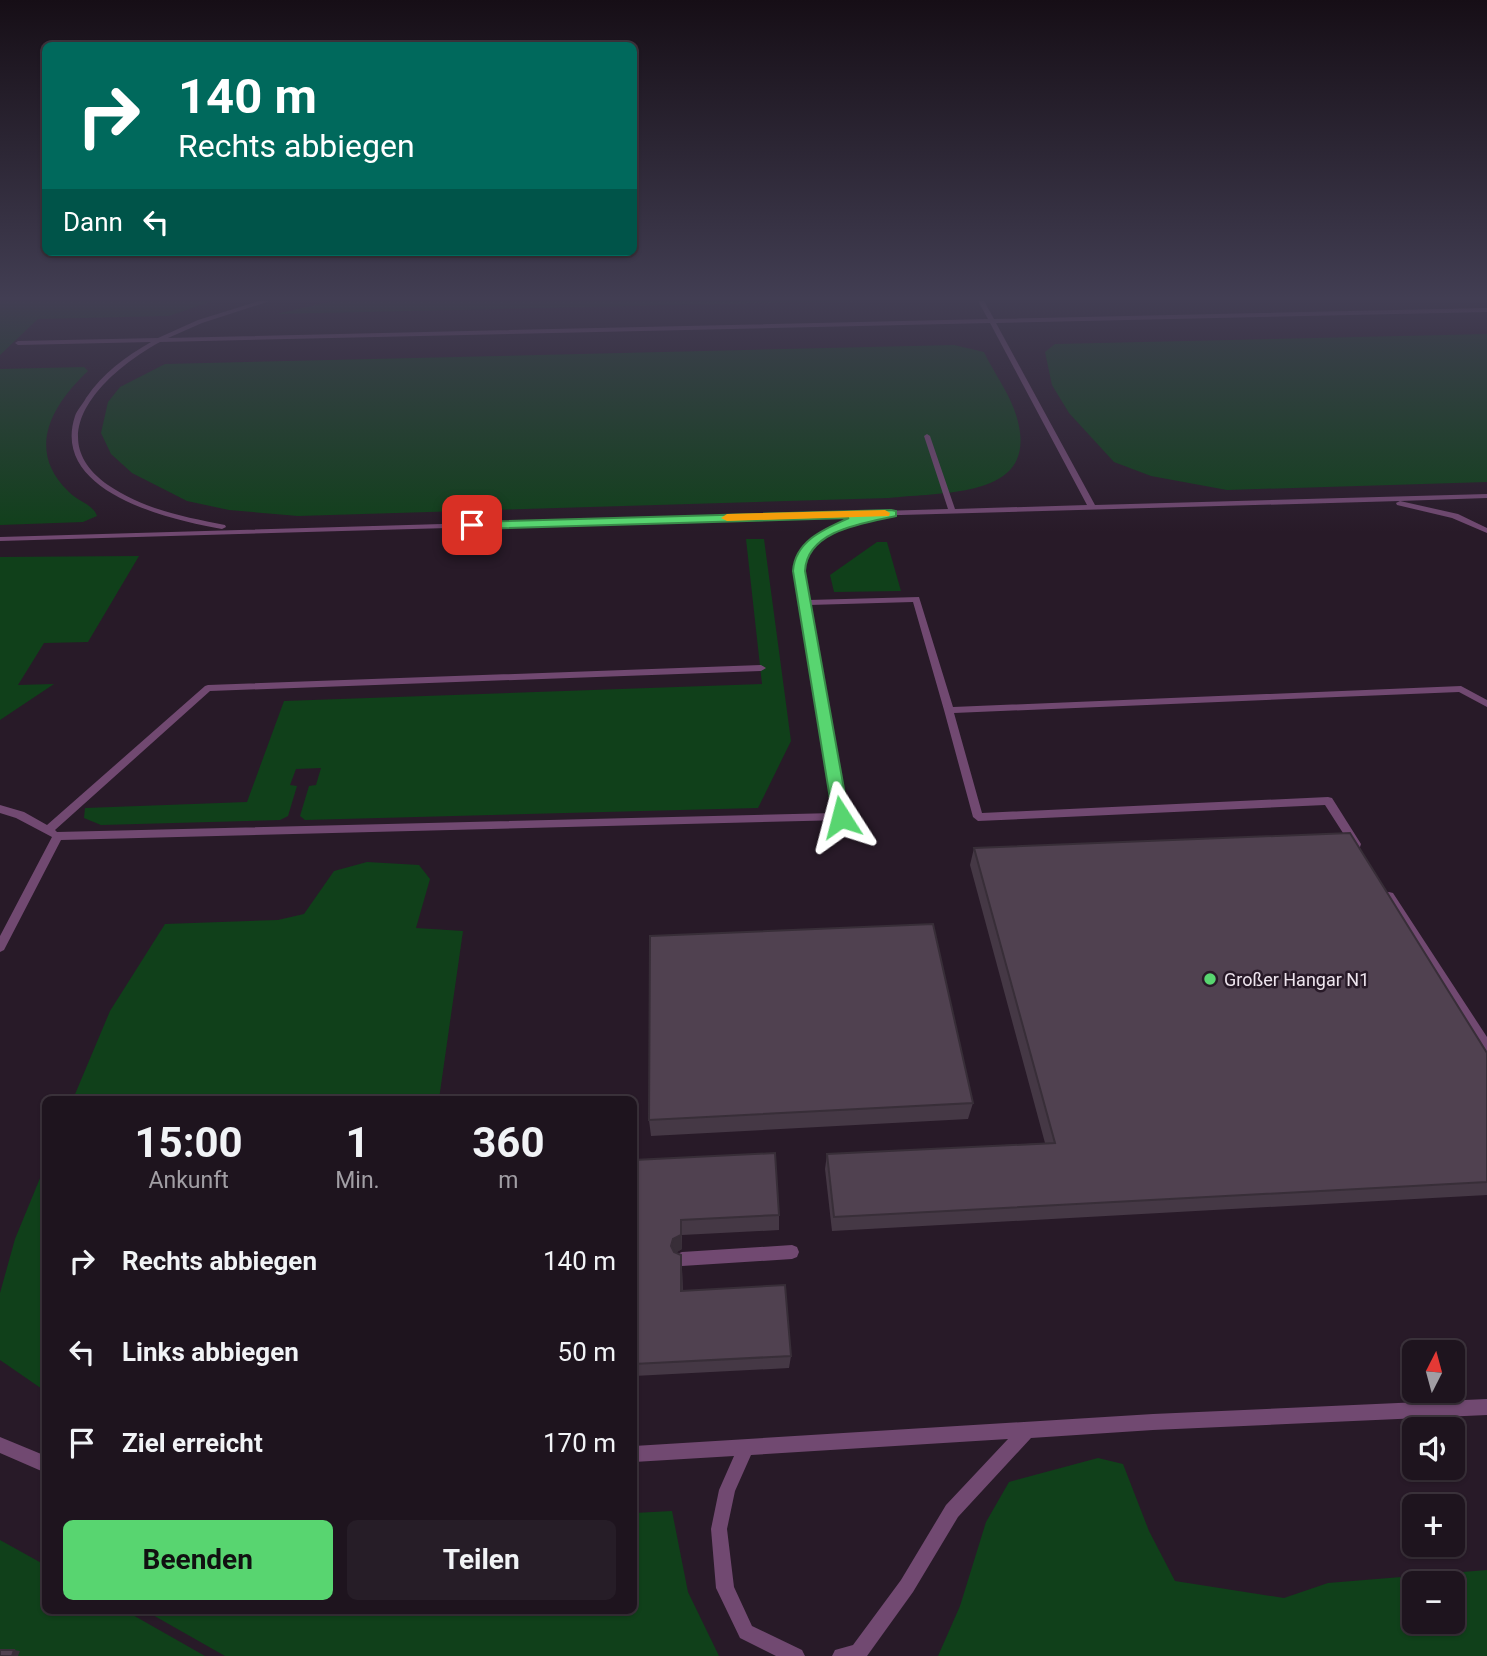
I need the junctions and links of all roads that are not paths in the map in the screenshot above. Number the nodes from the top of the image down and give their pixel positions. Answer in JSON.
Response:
{"nodes":[{"id":1,"x":105,"y":378,"type":"edge"},
{"id":2,"x":1023,"y":378,"type":"edge"},
{"id":3,"x":927,"y":436,"type":"dead end"},
{"id":4,"x":1487,"y":496,"type":"edge"},
{"id":5,"x":1365,"y":499,"type":"junction"},
{"id":6,"x":1092,"y":507,"type":"junction"},
{"id":7,"x":952,"y":512,"type":"junction"},
{"id":8,"x":891,"y":513,"type":"junction"},
{"id":9,"x":270,"y":531,"type":"junction"},
{"id":10,"x":1487,"y":531,"type":"edge"},
{"id":11,"x":0,"y":539,"type":"edge"},
{"id":12,"x":805,"y":603,"type":"junction"},
{"id":13,"x":761,"y":668,"type":"dead end"},
{"id":14,"x":1487,"y":704,"type":"edge"},
{"id":15,"x":949,"y":710,"type":"junction"},
{"id":16,"x":0,"y":809,"type":"edge"},
{"id":17,"x":53,"y":833,"type":"junction"},
{"id":18,"x":1366,"y":860,"type":"edge"},
{"id":19,"x":1381,"y":883,"type":"edge"},
{"id":20,"x":0,"y":947,"type":"edge"},
{"id":21,"x":1487,"y":1048,"type":"edge"},
{"id":22,"x":792,"y":1252,"type":"dead end"},
{"id":23,"x":682,"y":1259,"type":"edge"},
{"id":24,"x":1487,"y":1407,"type":"edge"},
{"id":25,"x":1027,"y":1430,"type":"junction"},
{"id":26,"x":0,"y":1445,"type":"edge"},
{"id":27,"x":746,"y":1447,"type":"junction"},
{"id":28,"x":637,"y":1454,"type":"edge"},
{"id":29,"x":42,"y":1463,"type":"edge"},
{"id":30,"x":796,"y":1656,"type":"edge"},
{"id":31,"x":841,"y":1656,"type":"edge"}],
"edges":[{"from":1,"to":9,"type":"lane"},
{"from":2,"to":6,"type":"lane"},
{"from":3,"to":7,"type":"lane"},
{"from":4,"to":5,"type":"lane"},
{"from":5,"to":6,"type":"lane"},
{"from":5,"to":10,"type":"lane"},
{"from":6,"to":7,"type":"lane"},
{"from":7,"to":8,"type":"lane"},
{"from":8,"to":9,"type":"lane"},
{"from":8,"to":12,"type":"lane"},
{"from":9,"to":11,"type":"lane"},
{"from":12,"to":15,"type":"lane"},
{"from":12,"to":17,"type":"lane"},
{"from":13,"to":17,"type":"lane"},
{"from":14,"to":15,"type":"lane"},
{"from":15,"to":18,"type":"lane"},
{"from":16,"to":17,"type":"lane"},
{"from":17,"to":20,"type":"lane"},
{"from":19,"to":21,"type":"lane"},
{"from":22,"to":23,"type":"lane"},
{"from":24,"to":25,"type":"lane"},
{"from":25,"to":27,"type":"lane"},
{"from":25,"to":31,"type":"lane"},
{"from":26,"to":29,"type":"lane"},
{"from":27,"to":28,"type":"lane"},
{"from":27,"to":30,"type":"lane"}]}
